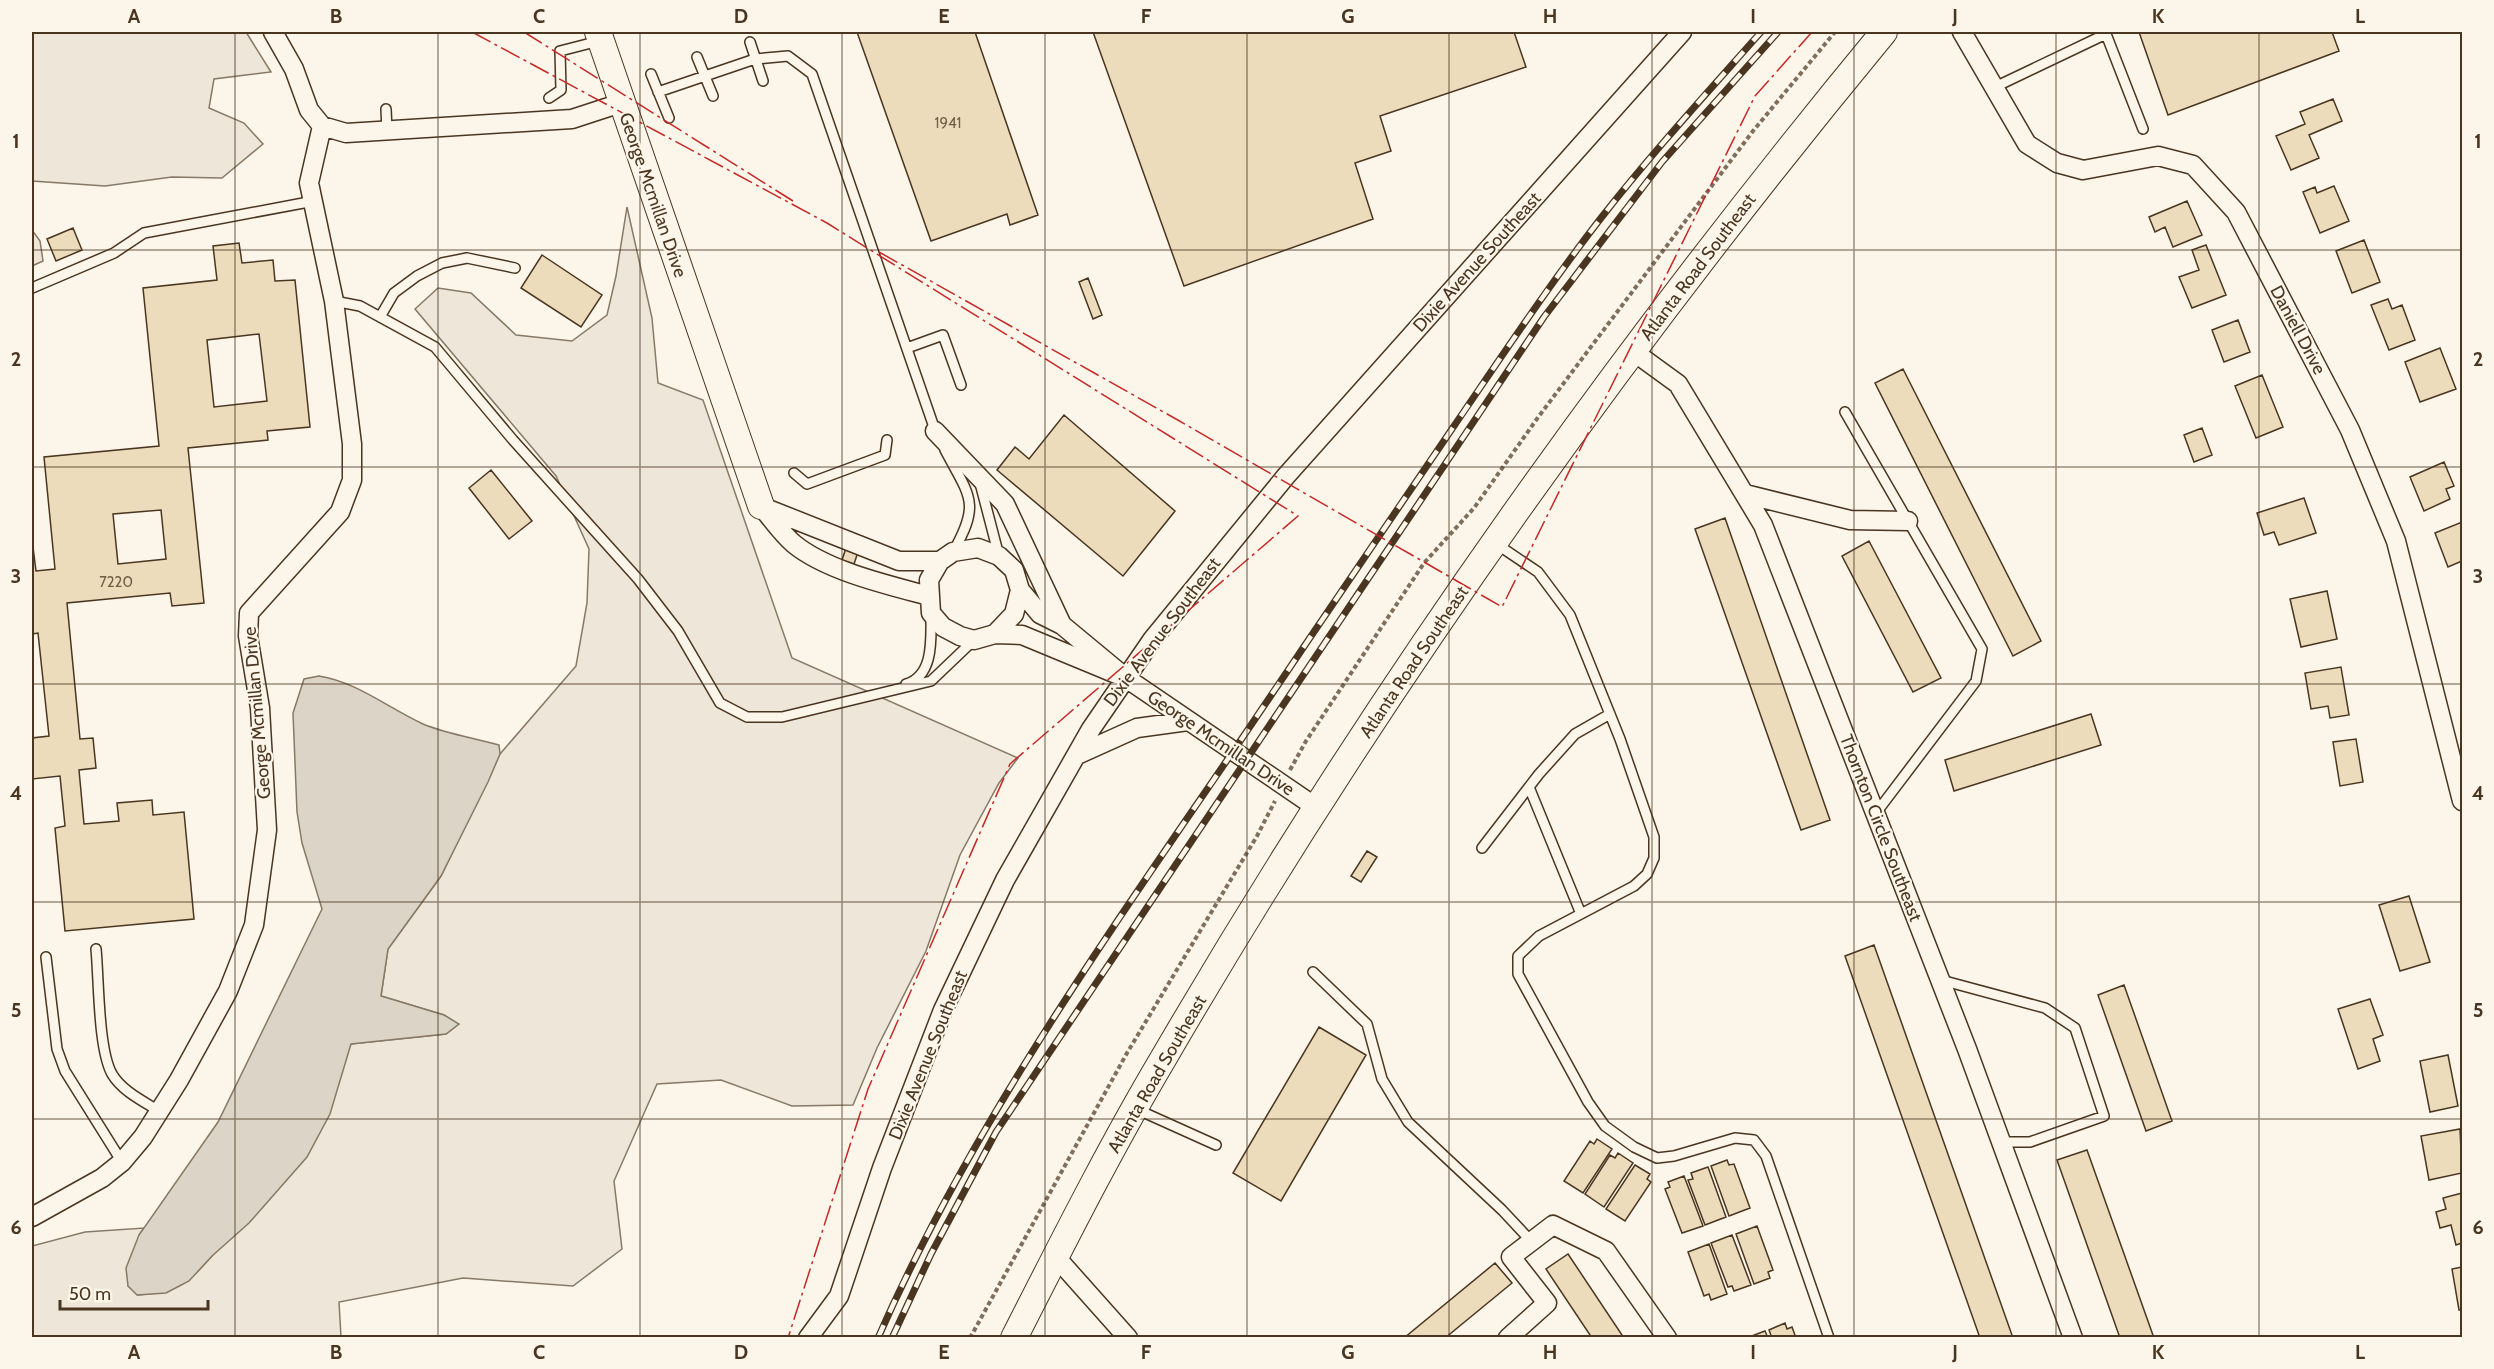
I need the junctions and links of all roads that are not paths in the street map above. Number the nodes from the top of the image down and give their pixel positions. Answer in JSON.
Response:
{"nodes":[{"id":1,"x":273,"y":32,"type":"edge"},
{"id":2,"x":1682,"y":32,"type":"edge"},
{"id":3,"x":1884,"y":32,"type":"edge"},
{"id":4,"x":1962,"y":32,"type":"edge"},
{"id":5,"x":599,"y":36,"type":"edge"},
{"id":6,"x":750,"y":42,"type":"dead end"},
{"id":7,"x":697,"y":57,"type":"dead end"},
{"id":8,"x":755,"y":59,"type":"junction"},
{"id":9,"x":651,"y":74,"type":"dead end"},
{"id":10,"x":705,"y":77,"type":"junction"},
{"id":11,"x":763,"y":81,"type":"dead end"},
{"id":12,"x":1995,"y":87,"type":"junction"},
{"id":13,"x":658,"y":92,"type":"junction"},
{"id":14,"x":713,"y":96,"type":"dead end"},
{"id":15,"x":549,"y":98,"type":"dead end"},
{"id":16,"x":621,"y":103,"type":"junction"},
{"id":17,"x":386,"y":109,"type":"dead end"},
{"id":18,"x":669,"y":118,"type":"dead end"},
{"id":19,"x":322,"y":126,"type":"junction"},
{"id":20,"x":2144,"y":129,"type":"dead end"},
{"id":21,"x":387,"y":131,"type":"junction"},
{"id":22,"x":314,"y":201,"type":"junction"},
{"id":23,"x":515,"y":268,"type":"dead end"},
{"id":24,"x":32,"y":288,"type":"edge"},
{"id":25,"x":334,"y":301,"type":"junction"},
{"id":26,"x":380,"y":317,"type":"junction"},
{"id":27,"x":907,"y":348,"type":"junction"},
{"id":28,"x":1634,"y":352,"type":"junction"},
{"id":29,"x":961,"y":385,"type":"dead end"},
{"id":30,"x":1845,"y":412,"type":"dead end"},
{"id":31,"x":935,"y":431,"type":"junction"},
{"id":32,"x":887,"y":440,"type":"dead end"},
{"id":33,"x":794,"y":473,"type":"dead end"},
{"id":34,"x":977,"y":475,"type":"junction"},
{"id":35,"x":1745,"y":494,"type":"junction"},
{"id":36,"x":761,"y":506,"type":"junction"},
{"id":37,"x":1908,"y":522,"type":"junction"},
{"id":38,"x":1495,"y":543,"type":"junction"},
{"id":39,"x":947,"y":556,"type":"junction"},
{"id":40,"x":999,"y":556,"type":"junction"},
{"id":41,"x":1020,"y":590,"type":"junction"},
{"id":42,"x":930,"y":604,"type":"junction"},
{"id":43,"x":1062,"y":625,"type":"junction"},
{"id":44,"x":995,"y":634,"type":"junction"},
{"id":45,"x":974,"y":640,"type":"junction"},
{"id":46,"x":1126,"y":678,"type":"junction"},
{"id":47,"x":1610,"y":714,"type":"junction"},
{"id":48,"x":782,"y":717,"type":"junction"},
{"id":49,"x":1188,"y":721,"type":"junction"},
{"id":50,"x":1077,"y":755,"type":"junction"},
{"id":51,"x":1529,"y":787,"type":"junction"},
{"id":52,"x":2463,"y":801,"type":"edge"},
{"id":53,"x":1317,"y":808,"type":"junction"},
{"id":54,"x":1876,"y":813,"type":"junction"},
{"id":55,"x":1482,"y":848,"type":"dead end"},
{"id":56,"x":1581,"y":914,"type":"junction"},
{"id":57,"x":96,"y":949,"type":"dead end"},
{"id":58,"x":46,"y":957,"type":"dead end"},
{"id":59,"x":1313,"y":972,"type":"dead end"},
{"id":60,"x":1941,"y":980,"type":"junction"},
{"id":61,"x":1135,"y":1109,"type":"junction"},
{"id":62,"x":159,"y":1111,"type":"junction"},
{"id":63,"x":2001,"y":1142,"type":"junction"},
{"id":64,"x":1216,"y":1145,"type":"dead end"},
{"id":65,"x":122,"y":1162,"type":"junction"},
{"id":66,"x":32,"y":1217,"type":"edge"},
{"id":67,"x":1531,"y":1242,"type":"junction"},
{"id":68,"x":1055,"y":1256,"type":"junction"},
{"id":69,"x":808,"y":1338,"type":"edge"},
{"id":70,"x":1014,"y":1338,"type":"edge"},
{"id":71,"x":1128,"y":1338,"type":"edge"},
{"id":72,"x":1508,"y":1338,"type":"edge"},
{"id":73,"x":1667,"y":1338,"type":"edge"},
{"id":74,"x":1829,"y":1338,"type":"edge"},
{"id":75,"x":2073,"y":1338,"type":"edge"}],
"edges":[{"from":1,"to":19,"type":"street"},
{"from":2,"to":46,"type":"street","name":"Dixie Avenue Southeast"},
{"from":3,"to":28,"type":"main road","name":"Atlanta Road Southeast"},
{"from":4,"to":12,"type":"street","name":"Daniell Drive"},
{"from":5,"to":15,"type":"lane"},
{"from":5,"to":16,"type":"main road"},
{"from":6,"to":8,"type":"lane"},
{"from":7,"to":10,"type":"lane"},
{"from":8,"to":10,"type":"lane"},
{"from":8,"to":11,"type":"lane"},
{"from":8,"to":27,"type":"lane"},
{"from":9,"to":13,"type":"lane"},
{"from":10,"to":13,"type":"lane"},
{"from":10,"to":14,"type":"lane"},
{"from":12,"to":20,"type":"lane"},
{"from":12,"to":52,"type":"street","name":"Daniell Drive"},
{"from":13,"to":18,"type":"lane"},
{"from":16,"to":21,"type":"street","name":"George Mcmillan Drive"},
{"from":16,"to":36,"type":"main road","name":"George Mcmillan Drive"},
{"from":17,"to":21,"type":"lane"},
{"from":19,"to":21,"type":"street","name":"George Mcmillan Drive"},
{"from":19,"to":22,"type":"street","name":"George Mcmillan Drive"},
{"from":22,"to":24,"type":"lane"},
{"from":22,"to":25,"type":"street","name":"George Mcmillan Drive"},
{"from":23,"to":26,"type":"lane"},
{"from":25,"to":26,"type":"lane"},
{"from":25,"to":62,"type":"street","name":"George Mcmillan Drive"},
{"from":26,"to":48,"type":"lane"},
{"from":27,"to":29,"type":"lane"},
{"from":27,"to":31,"type":"lane"},
{"from":28,"to":35,"type":"street","name":"Thornton Circle Southeast"},
{"from":28,"to":38,"type":"main road","name":"Atlanta Road Southeast"},
{"from":30,"to":37,"type":"lane"},
{"from":31,"to":34,"type":"street","name":"George Mcmillan Drive"},
{"from":31,"to":39,"type":"lane"},
{"from":32,"to":33,"type":"lane"},
{"from":34,"to":40,"type":"lane"},
{"from":34,"to":43,"type":"street","name":"George Mcmillan Drive"},
{"from":35,"to":37,"type":"street"},
{"from":35,"to":54,"type":"street","name":"Thornton Circle Southeast"},
{"from":36,"to":39,"type":"street"},
{"from":36,"to":42,"type":"street","name":"George Mcmillan Drive"},
{"from":37,"to":54,"type":"lane"},
{"from":38,"to":47,"type":"lane"},
{"from":38,"to":53,"type":"main road","name":"Atlanta Road Southeast"},
{"from":39,"to":40,"type":"street"},
{"from":39,"to":42,"type":"street"},
{"from":40,"to":41,"type":"street","name":"George Mcmillan Drive"},
{"from":41,"to":43,"type":"street","name":"George Mcmillan Drive"},
{"from":41,"to":44,"type":"street"},
{"from":42,"to":45,"type":"street","name":"George Mcmillan Drive"},
{"from":42,"to":48,"type":"lane"},
{"from":43,"to":46,"type":"street","name":"George Mcmillan Drive"},
{"from":44,"to":45,"type":"street","name":"George Mcmillan Drive"},
{"from":44,"to":46,"type":"street","name":"George Mcmillan Drive"},
{"from":45,"to":48,"type":"lane"},
{"from":46,"to":49,"type":"street","name":"George Mcmillan Drive"},
{"from":46,"to":50,"type":"street","name":"Dixie Avenue Southeast"},
{"from":47,"to":51,"type":"lane"},
{"from":47,"to":56,"type":"lane"},
{"from":49,"to":50,"type":"street"},
{"from":49,"to":53,"type":"street","name":"George Mcmillan Drive"},
{"from":50,"to":69,"type":"street","name":"Dixie Avenue Southeast"},
{"from":51,"to":55,"type":"lane"},
{"from":51,"to":56,"type":"lane"},
{"from":53,"to":61,"type":"main road","name":"Atlanta Road Southeast"},
{"from":54,"to":60,"type":"street","name":"Thornton Circle Southeast"},
{"from":56,"to":74,"type":"lane"},
{"from":57,"to":62,"type":"lane"},
{"from":58,"to":65,"type":"lane"},
{"from":59,"to":67,"type":"lane"},
{"from":60,"to":63,"type":"street","name":"Thornton Circle Southeast"},
{"from":60,"to":63,"type":"lane"},
{"from":61,"to":64,"type":"lane"},
{"from":61,"to":68,"type":"main road","name":"Atlanta Road Southeast"},
{"from":62,"to":65,"type":"street","name":"George Mcmillan Drive"},
{"from":63,"to":75,"type":"street","name":"Thornton Circle Southeast"},
{"from":65,"to":66,"type":"street","name":"George Mcmillan Drive"},
{"from":67,"to":72,"type":"street"},
{"from":67,"to":73,"type":"street"},
{"from":68,"to":70,"type":"main road","name":"Atlanta Road Southeast"},
{"from":68,"to":71,"type":"street"}]}
